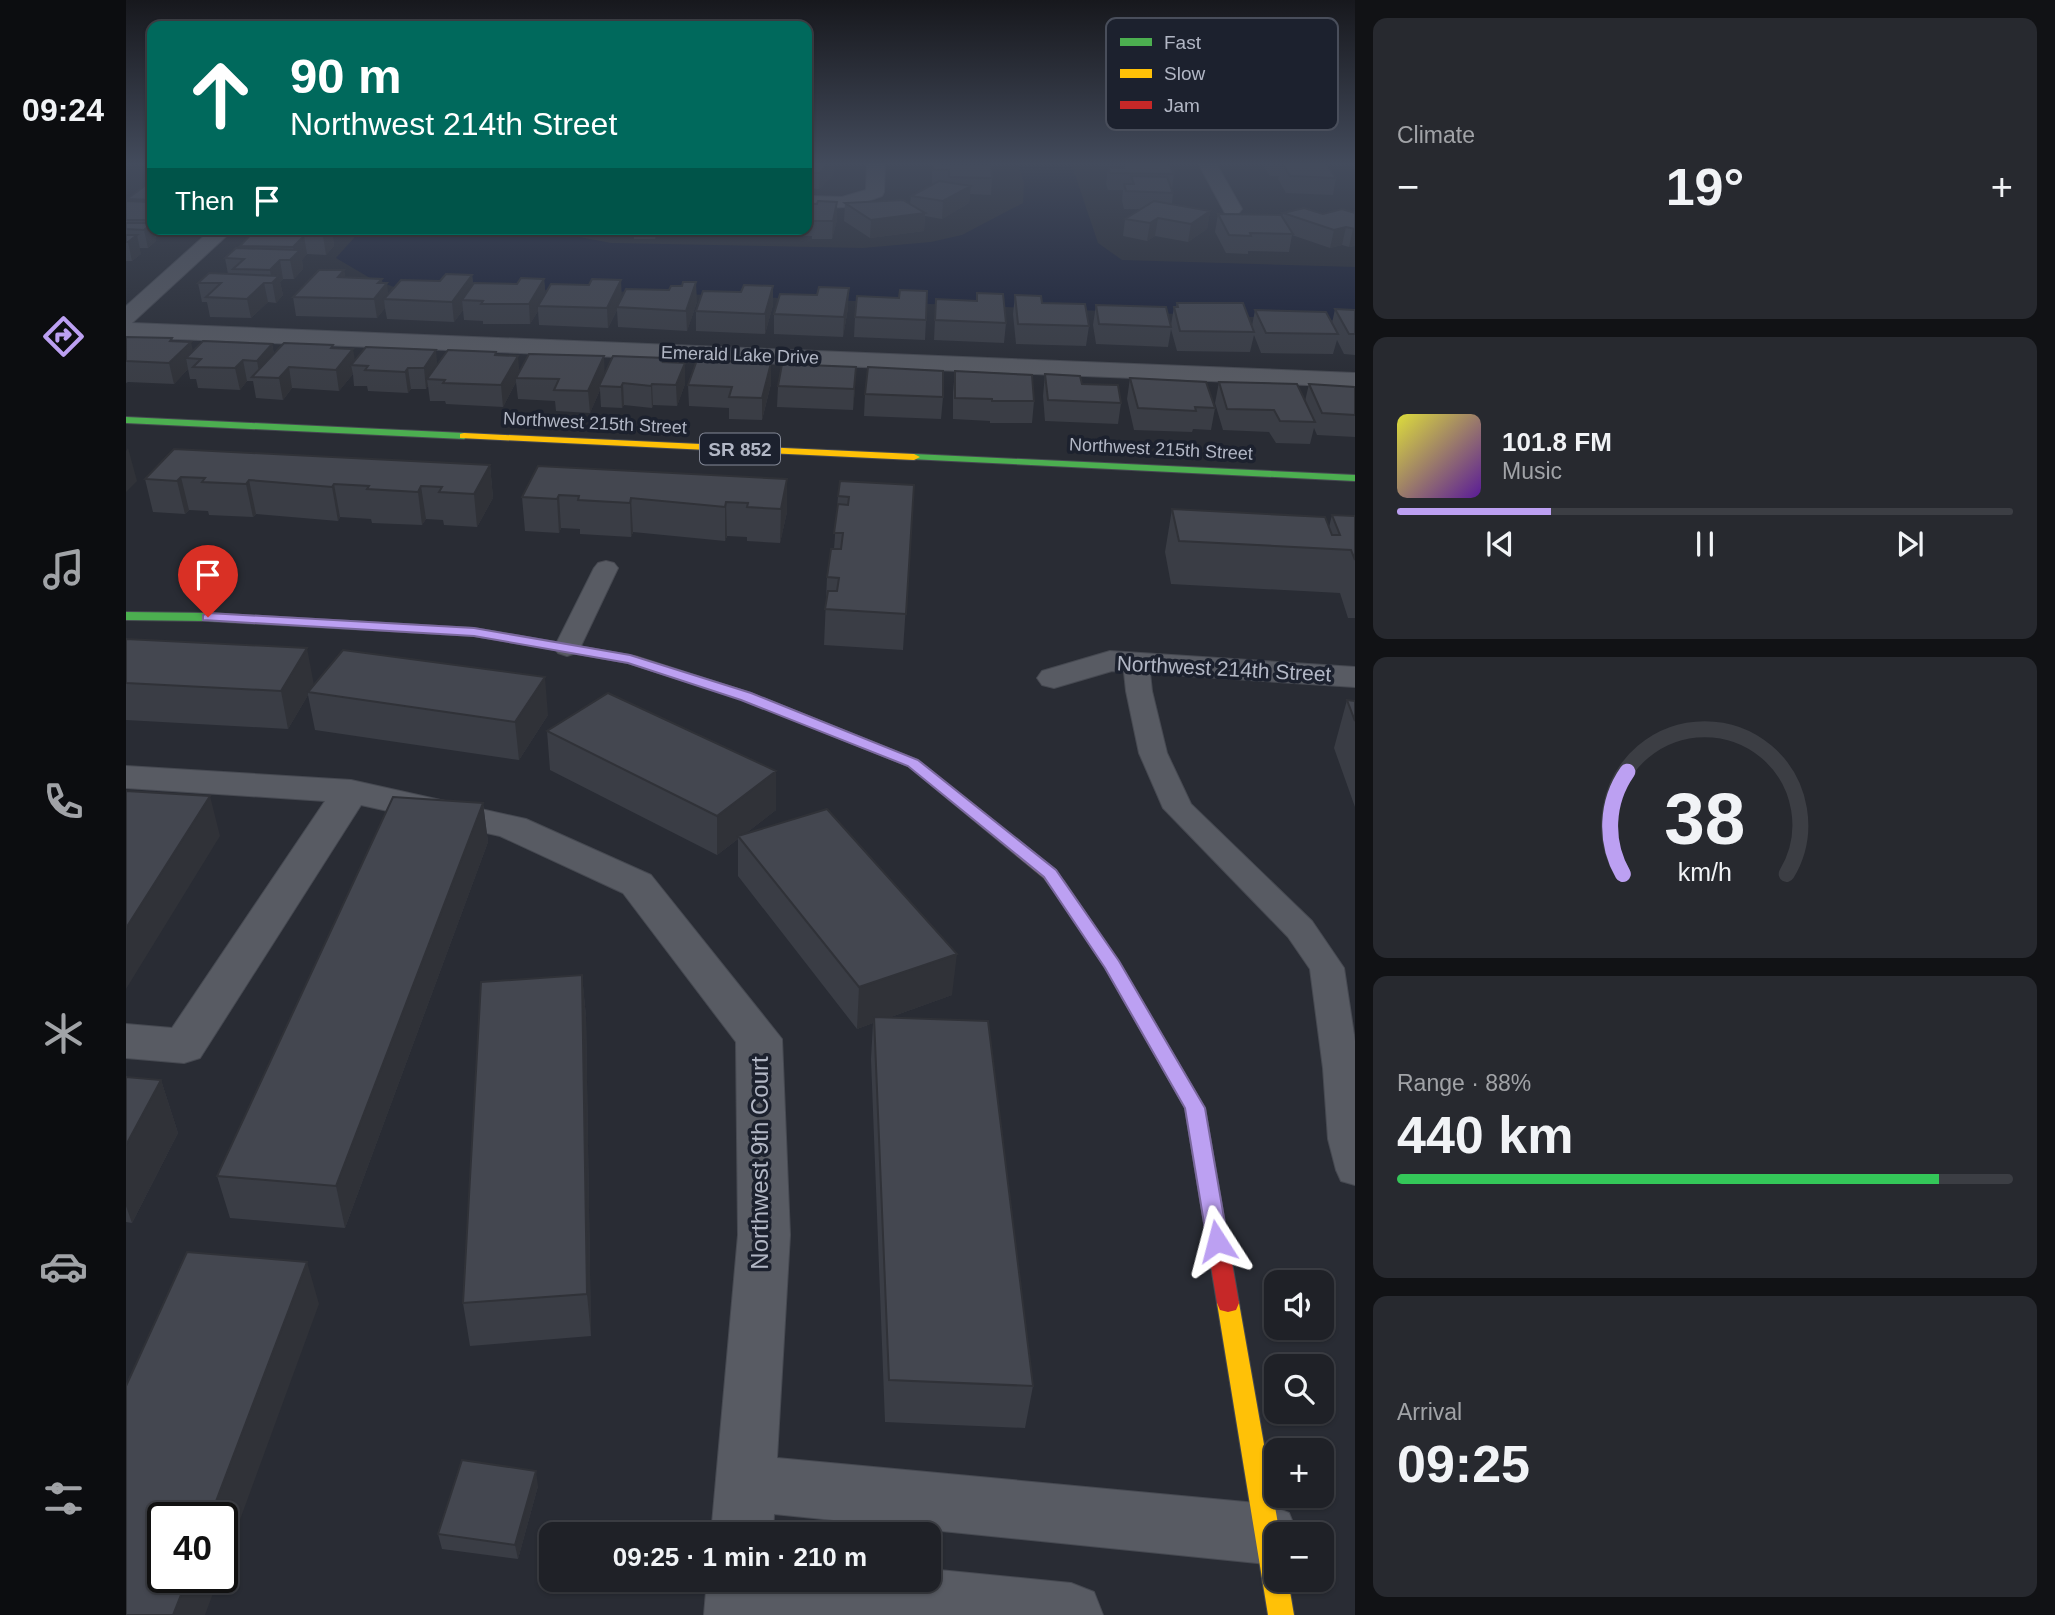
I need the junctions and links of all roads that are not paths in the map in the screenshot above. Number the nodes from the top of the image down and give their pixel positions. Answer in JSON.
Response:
{"nodes":[{"id":1,"x":214,"y":238,"type":"edge"},
{"id":2,"x":126,"y":318,"type":"edge"},
{"id":3,"x":126,"y":330,"type":"edge"},
{"id":4,"x":1355,"y":380,"type":"edge"},
{"id":5,"x":126,"y":420,"type":"edge"},
{"id":6,"x":1355,"y":478,"type":"edge"},
{"id":7,"x":606,"y":568,"type":"dead end"},
{"id":8,"x":126,"y":616,"type":"edge"},
{"id":9,"x":567,"y":648,"type":"junction"},
{"id":10,"x":1136,"y":663,"type":"junction"},
{"id":11,"x":1355,"y":677,"type":"edge"},
{"id":12,"x":1054,"y":678,"type":"dead end"},
{"id":13,"x":126,"y":777,"type":"edge"},
{"id":14,"x":351,"y":791,"type":"junction"},
{"id":15,"x":126,"y":1041,"type":"edge"},
{"id":16,"x":1355,"y":1170,"type":"edge"},
{"id":17,"x":743,"y":1522,"type":"edge"},
{"id":18,"x":894,"y":1522,"type":"edge"},
{"id":19,"x":1265,"y":1522,"type":"edge"},
{"id":20,"x":1264,"y":1534,"type":"edge"},
{"id":21,"x":935,"y":1592,"type":"edge"},
{"id":22,"x":1277,"y":1592,"type":"edge"},
{"id":23,"x":1071,"y":1615,"type":"edge"},
{"id":24,"x":1281,"y":1615,"type":"edge"}],
"edges":[{"from":1,"to":2,"type":"street"},
{"from":3,"to":4,"type":"street","name":"Emerald Lake Drive"},
{"from":5,"to":6,"type":"street","name":"Northwest 215th Street","number":"SR 852"},
{"from":7,"to":9,"type":"lane"},
{"from":8,"to":9,"type":"street"},
{"from":9,"to":19,"type":"street"},
{"from":10,"to":11,"type":"street","name":"Northwest 214th Street"},
{"from":10,"to":12,"type":"street","name":"Northwest 214th Street"},
{"from":10,"to":16,"type":"lane"},
{"from":13,"to":14,"type":"street","name":"Northwest 9th Court"},
{"from":14,"to":15,"type":"street"},
{"from":14,"to":17,"type":"street","name":"Northwest 9th Court"},
{"from":18,"to":20,"type":"street"},
{"from":21,"to":23,"type":"street"},
{"from":22,"to":24,"type":"street"}]}
